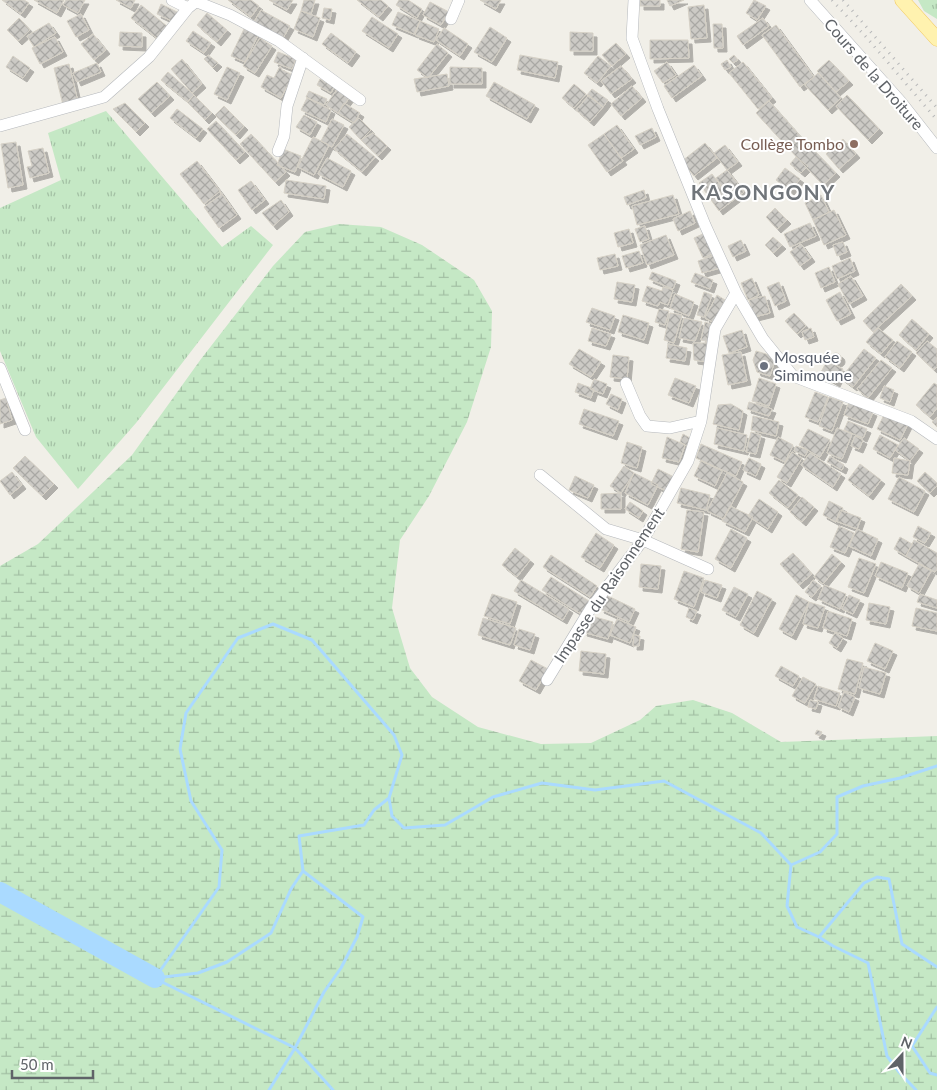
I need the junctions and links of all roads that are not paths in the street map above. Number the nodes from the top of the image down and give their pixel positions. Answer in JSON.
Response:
{"nodes":[{"id":1,"x":172,"y":0,"type":"edge"},
{"id":2,"x":459,"y":0,"type":"edge"},
{"id":3,"x":634,"y":0,"type":"edge"},
{"id":4,"x":810,"y":0,"type":"edge"},
{"id":5,"x":902,"y":0,"type":"edge"},
{"id":6,"x":195,"y":3,"type":"edge"},
{"id":7,"x":451,"y":19,"type":"dead end"},
{"id":8,"x":937,"y":39,"type":"edge"},
{"id":9,"x":303,"y":58,"type":"junction"},
{"id":10,"x":360,"y":100,"type":"dead end"},
{"id":11,"x":0,"y":126,"type":"edge"},
{"id":12,"x":937,"y":148,"type":"edge"},
{"id":13,"x":278,"y":151,"type":"dead end"},
{"id":14,"x":736,"y":293,"type":"junction"},
{"id":15,"x":0,"y":368,"type":"edge"},
{"id":16,"x":626,"y":383,"type":"dead end"},
{"id":17,"x":701,"y":421,"type":"junction"},
{"id":18,"x":25,"y":430,"type":"dead end"},
{"id":19,"x":937,"y":439,"type":"edge"},
{"id":20,"x":540,"y":475,"type":"dead end"},
{"id":21,"x":643,"y":540,"type":"junction"},
{"id":22,"x":708,"y":569,"type":"dead end"},
{"id":23,"x":547,"y":680,"type":"dead end"}],
"edges":[{"from":1,"to":6,"type":"street"},
{"from":2,"to":7,"type":"street"},
{"from":3,"to":14,"type":"street"},
{"from":4,"to":12,"type":"street","name":"Cours de la Droiture"},
{"from":5,"to":8,"type":"main road"},
{"from":6,"to":9,"type":"street"},
{"from":6,"to":11,"type":"street"},
{"from":9,"to":10,"type":"street"},
{"from":9,"to":13,"type":"street"},
{"from":14,"to":17,"type":"street","name":"Impasse du Raisonnement"},
{"from":14,"to":19,"type":"street"},
{"from":15,"to":18,"type":"street"},
{"from":16,"to":17,"type":"street"},
{"from":17,"to":21,"type":"street","name":"Impasse du Raisonnement"},
{"from":20,"to":21,"type":"street"},
{"from":21,"to":22,"type":"street"},
{"from":21,"to":23,"type":"street","name":"Impasse du Raisonnement"}]}
